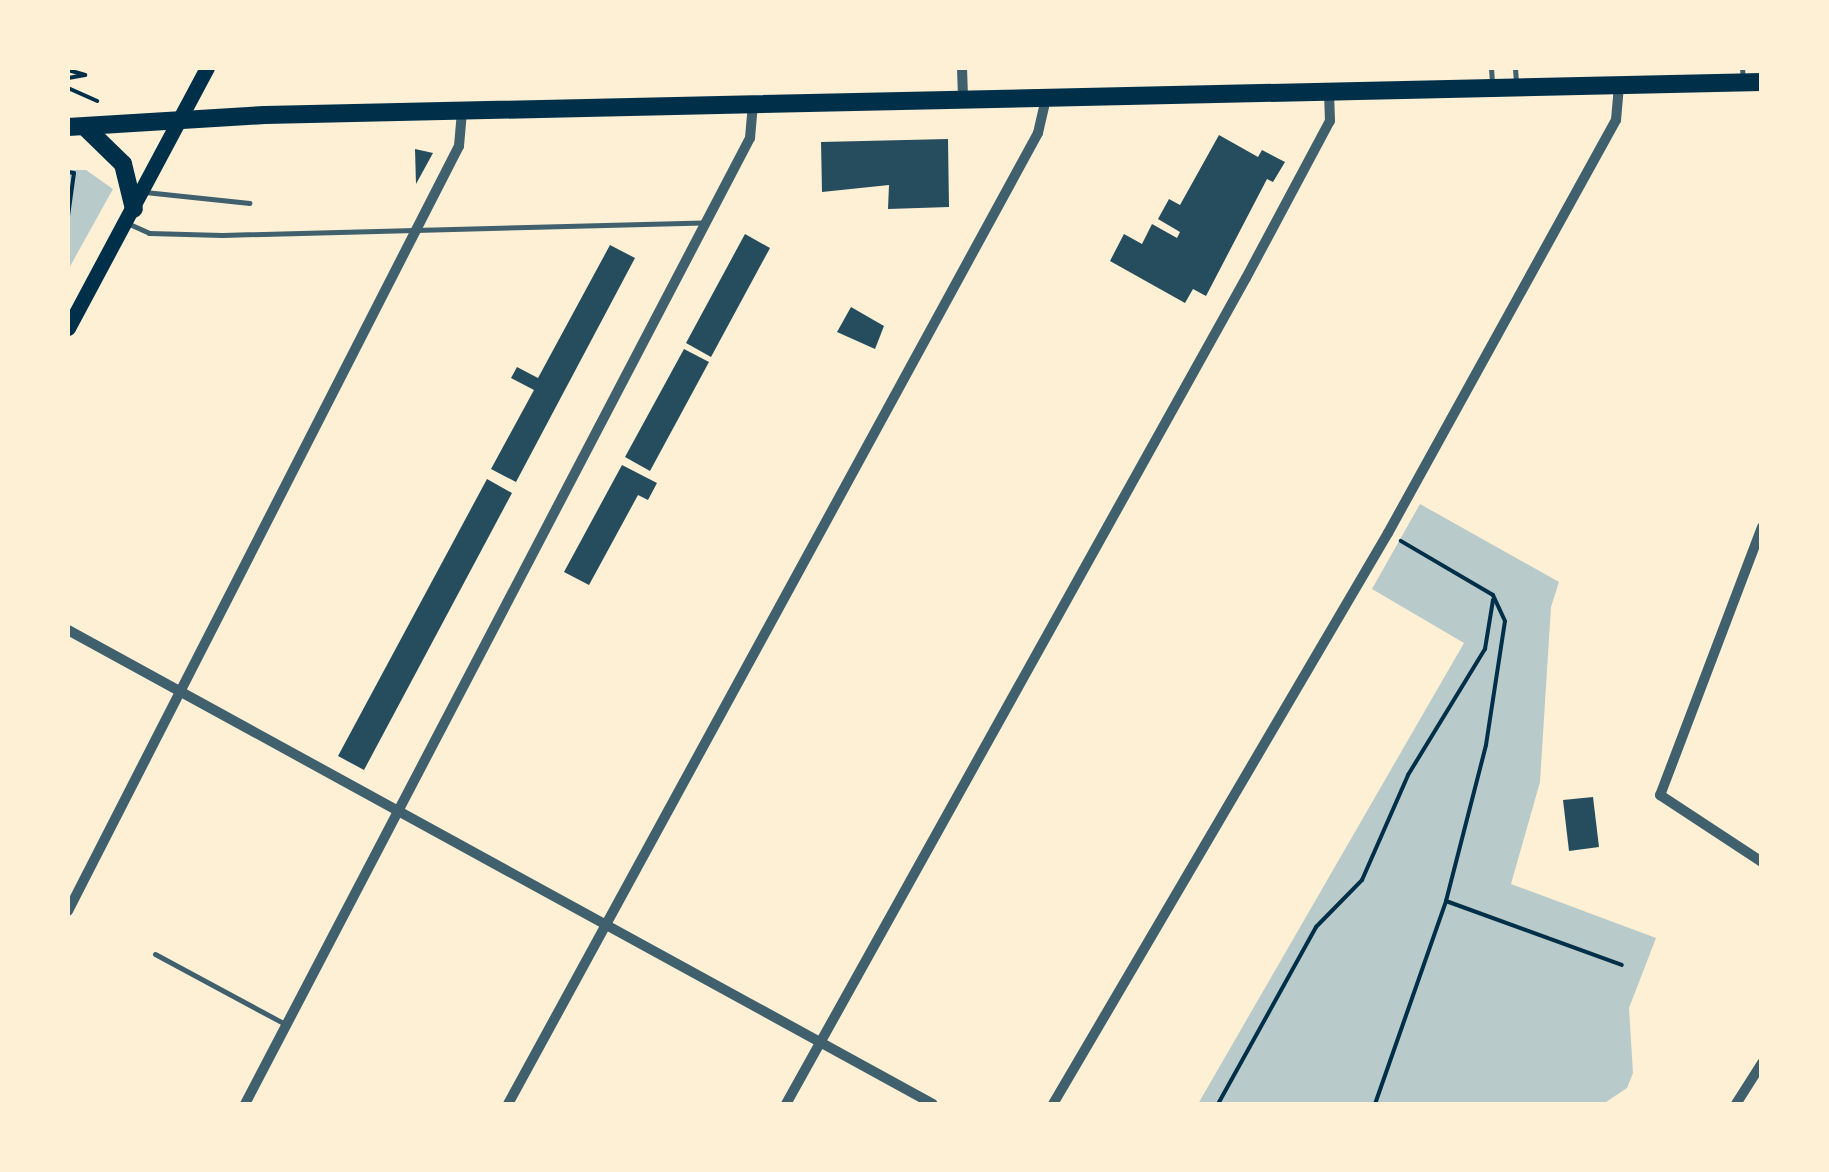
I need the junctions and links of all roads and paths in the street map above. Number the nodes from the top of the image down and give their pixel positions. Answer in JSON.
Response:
{"nodes":[{"id":1,"x":207,"y":68,"type":"edge"},
{"id":2,"x":962,"y":68,"type":"edge"},
{"id":3,"x":1491,"y":68,"type":"edge"},
{"id":4,"x":1516,"y":68,"type":"edge"},
{"id":5,"x":68,"y":70,"type":"edge"},
{"id":6,"x":68,"y":78,"type":"edge"},
{"id":7,"x":1749,"y":78,"type":"edge"},
{"id":8,"x":68,"y":88,"type":"edge"},
{"id":9,"x":1619,"y":88,"type":"junction"},
{"id":10,"x":1517,"y":91,"type":"junction"},
{"id":11,"x":1492,"y":92,"type":"junction"},
{"id":12,"x":1329,"y":95,"type":"junction"},
{"id":13,"x":1046,"y":98,"type":"junction"},
{"id":14,"x":963,"y":100,"type":"junction"},
{"id":15,"x":97,"y":101,"type":"dead end"},
{"id":16,"x":753,"y":104,"type":"junction"},
{"id":17,"x":462,"y":111,"type":"junction"},
{"id":18,"x":184,"y":120,"type":"junction"},
{"id":19,"x":76,"y":127,"type":"edge"},
{"id":20,"x":68,"y":172,"type":"edge"},
{"id":21,"x":145,"y":192,"type":"junction"},
{"id":22,"x":250,"y":203,"type":"dead end"},
{"id":23,"x":68,"y":216,"type":"edge"},
{"id":24,"x":130,"y":216,"type":"junction"},
{"id":25,"x":706,"y":222,"type":"junction"},
{"id":26,"x":416,"y":226,"type":"junction"},
{"id":27,"x":68,"y":328,"type":"edge"},
{"id":28,"x":1762,"y":527,"type":"edge"},
{"id":29,"x":1388,"y":533,"type":"junction"},
{"id":30,"x":1493,"y":595,"type":"junction"},
{"id":31,"x":68,"y":630,"type":"edge"},
{"id":32,"x":181,"y":691,"type":"junction"},
{"id":33,"x":404,"y":810,"type":"junction"},
{"id":34,"x":1762,"y":862,"type":"edge"},
{"id":35,"x":1446,"y":901,"type":"junction"},
{"id":36,"x":68,"y":911,"type":"edge"},
{"id":37,"x":610,"y":922,"type":"junction"},
{"id":38,"x":156,"y":954,"type":"dead end"},
{"id":39,"x":1622,"y":965,"type":"dead end"},
{"id":40,"x":288,"y":1026,"type":"junction"},
{"id":41,"x":821,"y":1043,"type":"junction"},
{"id":42,"x":1762,"y":1063,"type":"edge"},
{"id":43,"x":245,"y":1104,"type":"edge"},
{"id":44,"x":508,"y":1104,"type":"edge"},
{"id":45,"x":786,"y":1104,"type":"edge"},
{"id":46,"x":932,"y":1104,"type":"edge"},
{"id":47,"x":1053,"y":1104,"type":"edge"},
{"id":48,"x":1218,"y":1104,"type":"edge"},
{"id":49,"x":1375,"y":1104,"type":"edge"},
{"id":50,"x":1736,"y":1104,"type":"edge"}],
"edges":[{"from":1,"to":18,"type":"main road"},
{"from":2,"to":14,"type":"street"},
{"from":3,"to":11,"type":"lane"},
{"from":4,"to":10,"type":"lane"},
{"from":5,"to":6,"type":"path"},
{"from":7,"to":9,"type":"main road"},
{"from":8,"to":15,"type":"path"},
{"from":9,"to":10,"type":"main road"},
{"from":9,"to":29,"type":"street"},
{"from":10,"to":11,"type":"main road"},
{"from":11,"to":12,"type":"main road"},
{"from":12,"to":13,"type":"main road"},
{"from":12,"to":41,"type":"street"},
{"from":13,"to":14,"type":"main road"},
{"from":13,"to":37,"type":"street"},
{"from":14,"to":16,"type":"main road"},
{"from":16,"to":17,"type":"main road"},
{"from":16,"to":25,"type":"street"},
{"from":17,"to":18,"type":"main road"},
{"from":17,"to":26,"type":"street"},
{"from":18,"to":19,"type":"main road"},
{"from":18,"to":21,"type":"main road"},
{"from":19,"to":24,"type":"main road"},
{"from":20,"to":23,"type":"path"},
{"from":21,"to":22,"type":"lane"},
{"from":21,"to":24,"type":"main road"},
{"from":24,"to":26,"type":"lane"},
{"from":24,"to":27,"type":"main road"},
{"from":25,"to":26,"type":"lane"},
{"from":25,"to":33,"type":"street"},
{"from":26,"to":32,"type":"street"},
{"from":28,"to":34,"type":"street"},
{"from":29,"to":30,"type":"path"},
{"from":29,"to":47,"type":"street"},
{"from":30,"to":35,"type":"path"},
{"from":30,"to":48,"type":"path"},
{"from":31,"to":32,"type":"street"},
{"from":32,"to":33,"type":"street"},
{"from":32,"to":36,"type":"street"},
{"from":33,"to":37,"type":"street"},
{"from":33,"to":40,"type":"street"},
{"from":35,"to":39,"type":"path"},
{"from":35,"to":49,"type":"path"},
{"from":37,"to":41,"type":"street"},
{"from":37,"to":44,"type":"street"},
{"from":38,"to":40,"type":"lane"},
{"from":40,"to":43,"type":"street"},
{"from":41,"to":45,"type":"street"},
{"from":41,"to":46,"type":"street"},
{"from":42,"to":50,"type":"street"}]}
